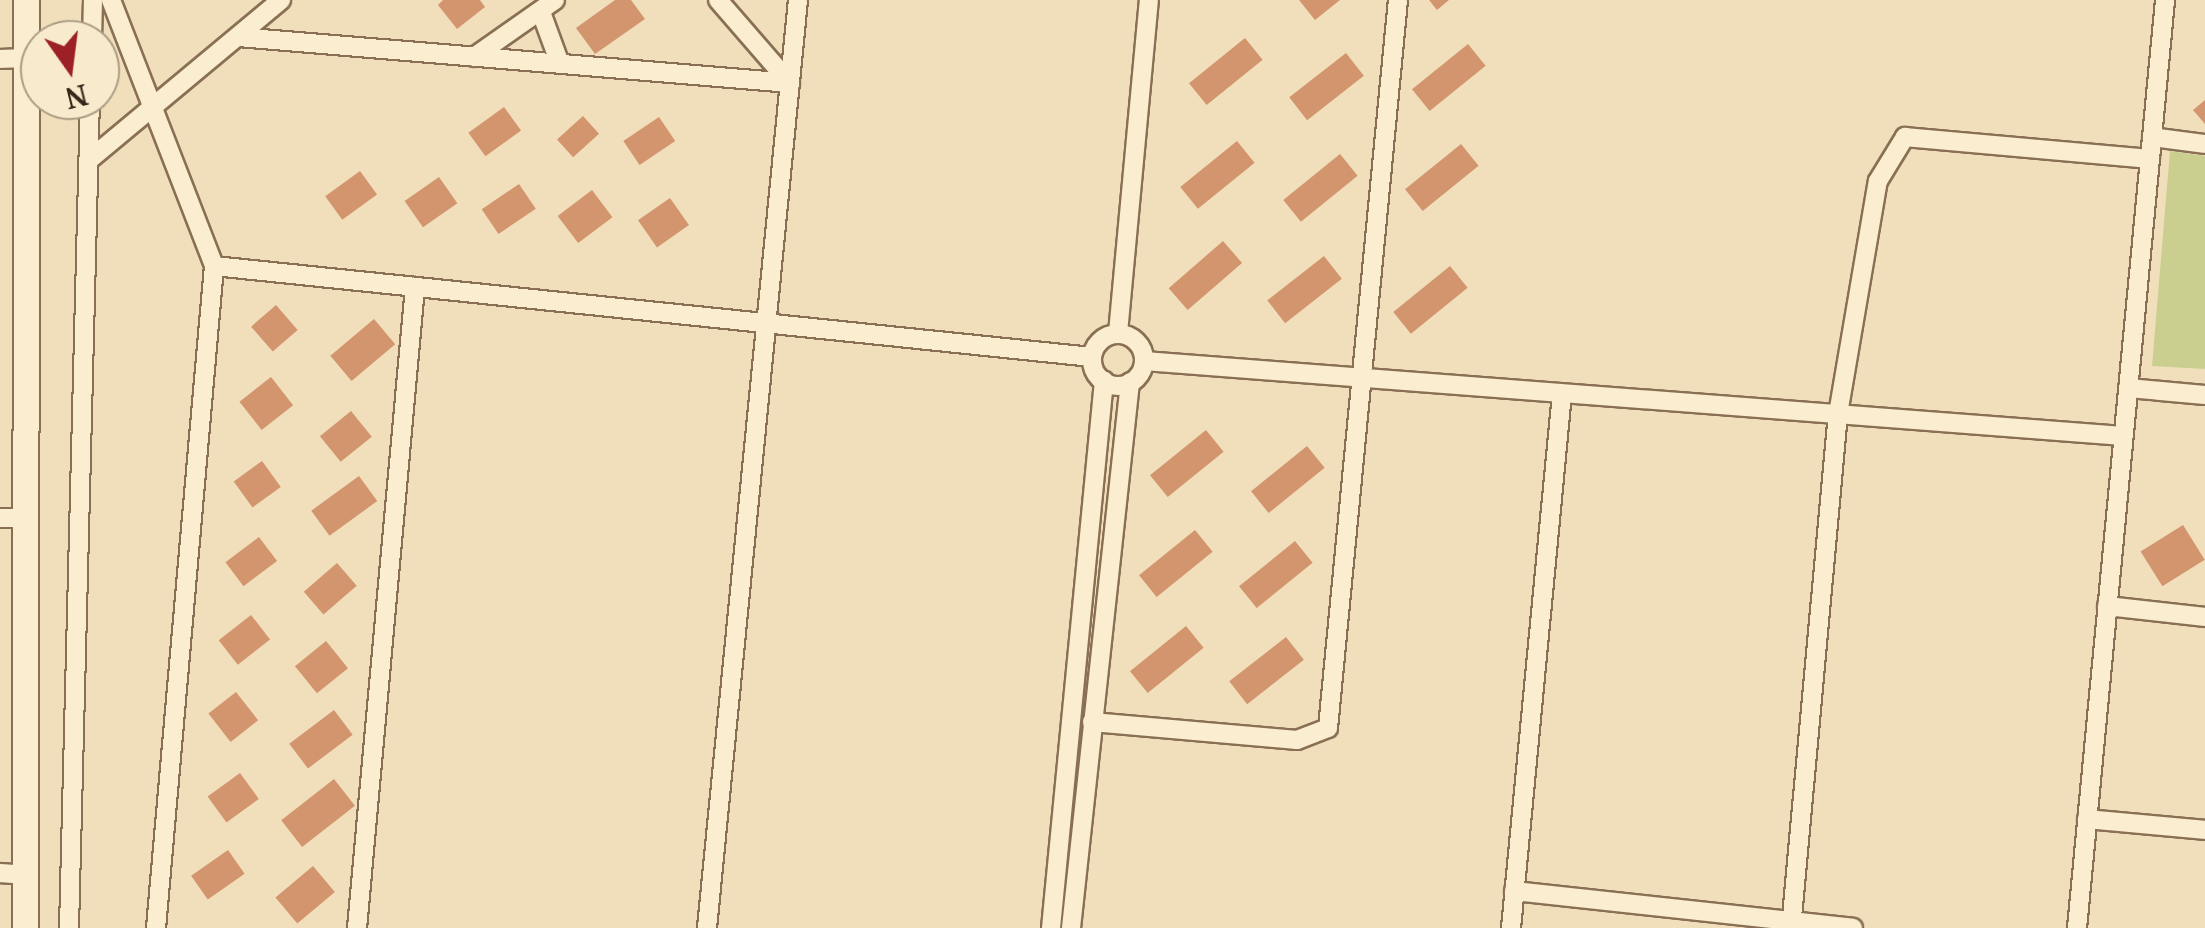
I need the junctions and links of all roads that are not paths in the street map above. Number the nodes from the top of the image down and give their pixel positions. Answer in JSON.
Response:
{"nodes":[{"id":1,"x":110,"y":0,"type":"edge"},
{"id":2,"x":282,"y":0,"type":"edge"},
{"id":3,"x":718,"y":0,"type":"edge"},
{"id":4,"x":798,"y":0,"type":"edge"},
{"id":5,"x":1149,"y":0,"type":"edge"},
{"id":6,"x":1398,"y":0,"type":"edge"},
{"id":7,"x":2165,"y":0,"type":"edge"},
{"id":8,"x":548,"y":6,"type":"edge"},
{"id":9,"x":238,"y":38,"type":"junction"},
{"id":10,"x":474,"y":57,"type":"junction"},
{"id":11,"x":560,"y":64,"type":"junction"},
{"id":12,"x":790,"y":83,"type":"junction"},
{"id":13,"x":154,"y":110,"type":"junction"},
{"id":14,"x":24,"y":120,"type":"edge"},
{"id":15,"x":90,"y":120,"type":"edge"},
{"id":16,"x":2152,"y":138,"type":"junction"},
{"id":17,"x":2205,"y":144,"type":"edge"},
{"id":18,"x":2150,"y":159,"type":"junction"},
{"id":19,"x":89,"y":160,"type":"junction"},
{"id":20,"x":214,"y":266,"type":"junction"},
{"id":21,"x":416,"y":286,"type":"junction"},
{"id":22,"x":767,"y":323,"type":"junction"},
{"id":23,"x":1118,"y":334,"type":"junction"},
{"id":24,"x":1092,"y":357,"type":"junction"},
{"id":25,"x":1144,"y":361,"type":"junction"},
{"id":26,"x":1363,"y":378,"type":"junction"},
{"id":27,"x":1104,"y":381,"type":"junction"},
{"id":28,"x":1130,"y":382,"type":"junction"},
{"id":29,"x":2128,"y":388,"type":"junction"},
{"id":30,"x":1562,"y":393,"type":"junction"},
{"id":31,"x":2205,"y":395,"type":"edge"},
{"id":32,"x":1838,"y":414,"type":"junction"},
{"id":33,"x":2123,"y":436,"type":"junction"},
{"id":34,"x":13,"y":518,"type":"edge"},
{"id":35,"x":2107,"y":606,"type":"junction"},
{"id":36,"x":2205,"y":617,"type":"edge"},
{"id":37,"x":1092,"y":722,"type":"junction"},
{"id":38,"x":2088,"y":819,"type":"junction"},
{"id":39,"x":2205,"y":830,"type":"edge"},
{"id":40,"x":13,"y":874,"type":"edge"},
{"id":41,"x":1514,"y":891,"type":"junction"},
{"id":42,"x":1791,"y":926,"type":"edge"},
{"id":43,"x":26,"y":928,"type":"edge"},
{"id":44,"x":69,"y":928,"type":"edge"},
{"id":45,"x":156,"y":928,"type":"edge"},
{"id":46,"x":357,"y":928,"type":"edge"},
{"id":47,"x":707,"y":928,"type":"edge"},
{"id":48,"x":1050,"y":928,"type":"edge"},
{"id":49,"x":1072,"y":928,"type":"edge"},
{"id":50,"x":1510,"y":928,"type":"edge"},
{"id":51,"x":1853,"y":928,"type":"edge"},
{"id":52,"x":2078,"y":928,"type":"edge"}],
"edges":[{"from":1,"to":13,"type":"street"},
{"from":2,"to":9,"type":"street"},
{"from":3,"to":12,"type":"street"},
{"from":4,"to":12,"type":"street"},
{"from":5,"to":23,"type":"street"},
{"from":6,"to":26,"type":"street"},
{"from":7,"to":16,"type":"street"},
{"from":8,"to":10,"type":"street"},
{"from":8,"to":11,"type":"street"},
{"from":9,"to":10,"type":"street"},
{"from":9,"to":13,"type":"street"},
{"from":10,"to":11,"type":"street"},
{"from":11,"to":12,"type":"street"},
{"from":12,"to":22,"type":"street"},
{"from":13,"to":19,"type":"street"},
{"from":13,"to":20,"type":"street"},
{"from":14,"to":34,"type":"street"},
{"from":15,"to":19,"type":"street"},
{"from":16,"to":17,"type":"street"},
{"from":16,"to":18,"type":"street"},
{"from":18,"to":29,"type":"street"},
{"from":18,"to":32,"type":"street"},
{"from":19,"to":44,"type":"street"},
{"from":20,"to":21,"type":"street"},
{"from":20,"to":45,"type":"street"},
{"from":21,"to":22,"type":"street"},
{"from":21,"to":46,"type":"street"},
{"from":22,"to":24,"type":"street"},
{"from":22,"to":47,"type":"street"},
{"from":23,"to":24,"type":"street"},
{"from":23,"to":25,"type":"street"},
{"from":24,"to":27,"type":"street"},
{"from":25,"to":26,"type":"street"},
{"from":25,"to":28,"type":"street"},
{"from":26,"to":30,"type":"street"},
{"from":26,"to":37,"type":"street"},
{"from":27,"to":28,"type":"street"},
{"from":27,"to":48,"type":"street"},
{"from":28,"to":37,"type":"street"},
{"from":29,"to":31,"type":"street"},
{"from":29,"to":33,"type":"street"},
{"from":30,"to":32,"type":"street"},
{"from":30,"to":41,"type":"street"},
{"from":32,"to":33,"type":"street"},
{"from":32,"to":42,"type":"street"},
{"from":33,"to":35,"type":"street"},
{"from":34,"to":40,"type":"street"},
{"from":35,"to":36,"type":"street"},
{"from":35,"to":38,"type":"street"},
{"from":37,"to":49,"type":"street"},
{"from":38,"to":39,"type":"street"},
{"from":38,"to":52,"type":"street"},
{"from":40,"to":43,"type":"street"},
{"from":41,"to":42,"type":"street"},
{"from":41,"to":50,"type":"street"},
{"from":42,"to":51,"type":"street"}]}
